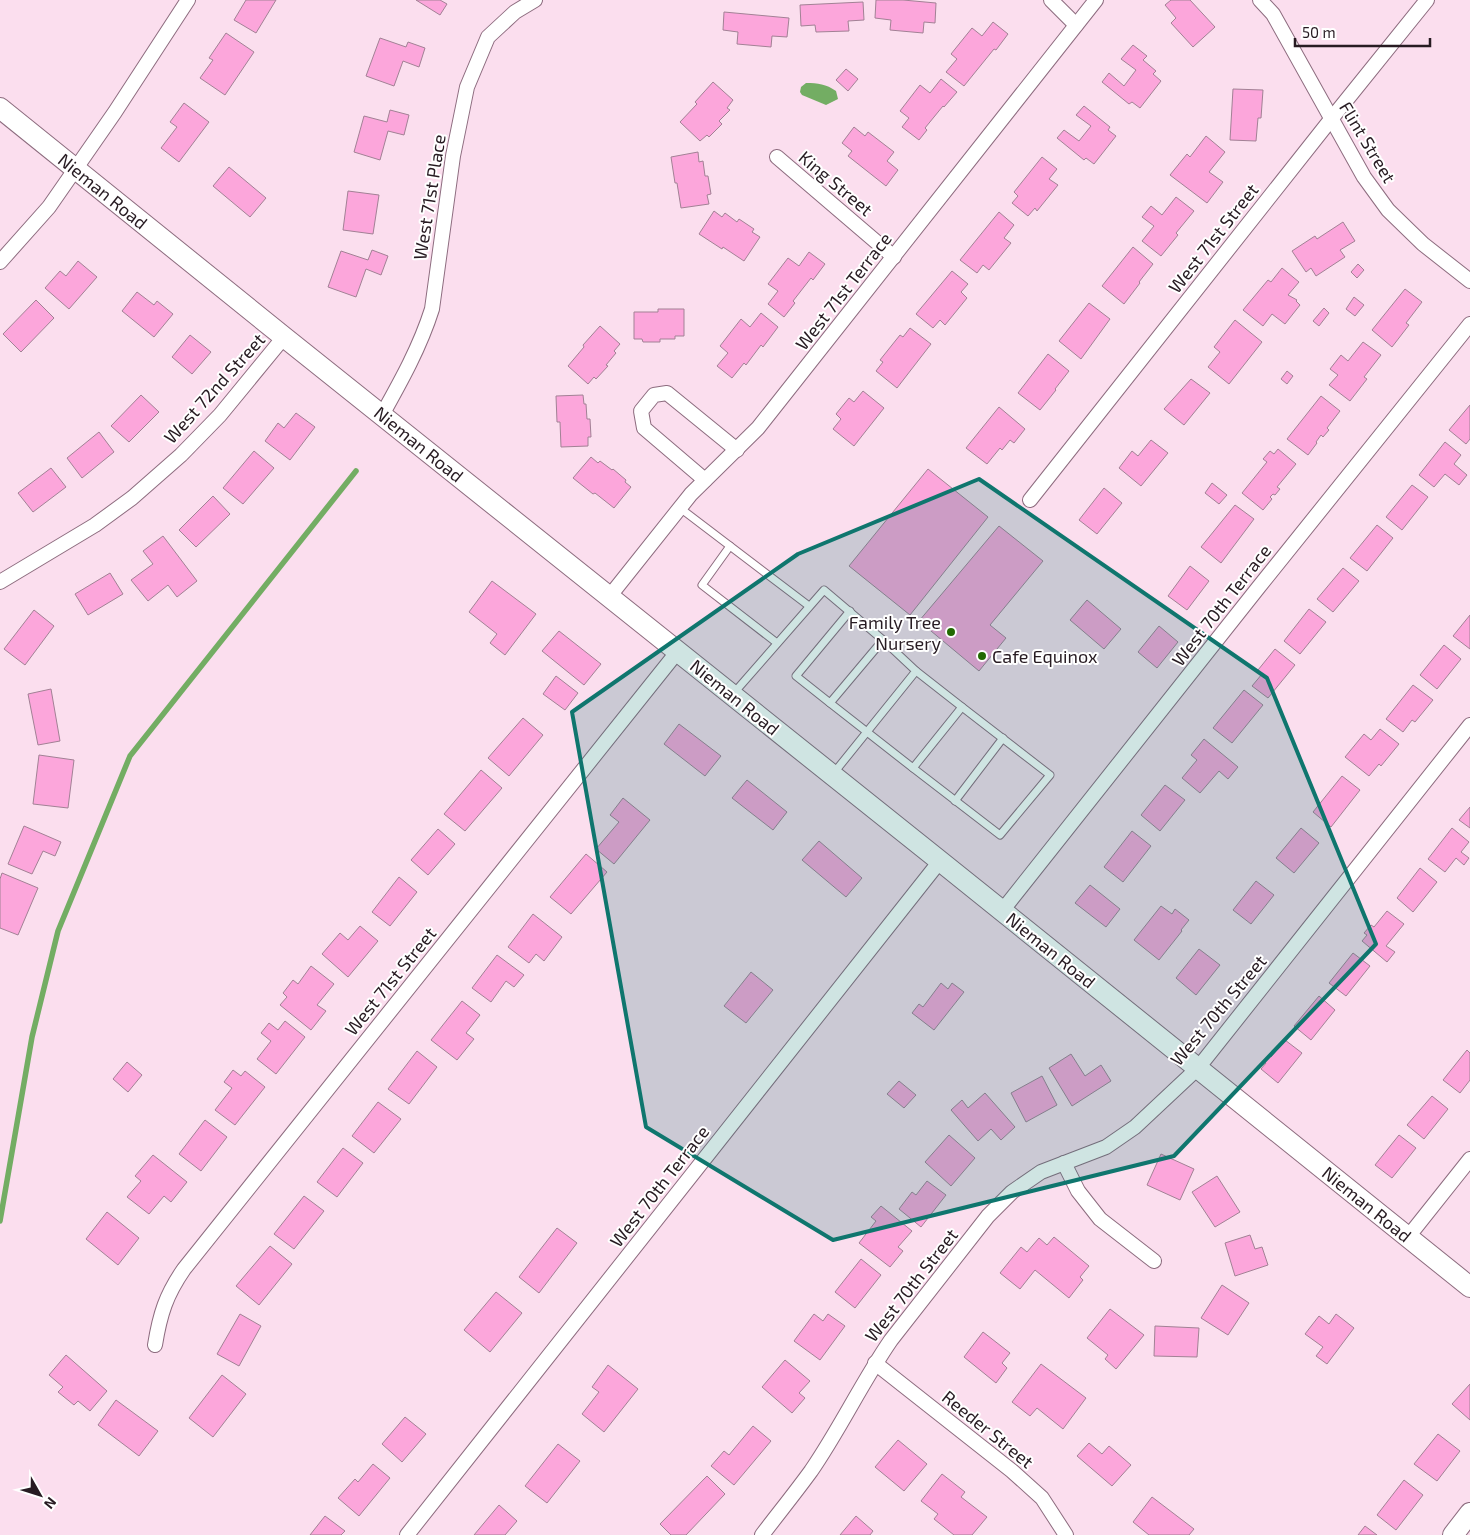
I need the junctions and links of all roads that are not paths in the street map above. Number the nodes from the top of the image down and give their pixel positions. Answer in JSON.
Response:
{"nodes":[{"id":1,"x":188,"y":0,"type":"edge"},
{"id":2,"x":535,"y":0,"type":"edge"},
{"id":3,"x":1051,"y":0,"type":"edge"},
{"id":4,"x":1096,"y":0,"type":"edge"},
{"id":5,"x":1260,"y":0,"type":"edge"},
{"id":6,"x":1428,"y":0,"type":"edge"},
{"id":7,"x":1076,"y":25,"type":"junction"},
{"id":8,"x":0,"y":108,"type":"edge"},
{"id":9,"x":1332,"y":118,"type":"junction"},
{"id":10,"x":777,"y":157,"type":"dead end"},
{"id":11,"x":76,"y":169,"type":"junction"},
{"id":12,"x":894,"y":257,"type":"junction"},
{"id":13,"x":0,"y":262,"type":"edge"},
{"id":14,"x":1470,"y":281,"type":"edge"},
{"id":15,"x":1470,"y":324,"type":"edge"},
{"id":16,"x":284,"y":337,"type":"junction"},
{"id":17,"x":382,"y":415,"type":"junction"},
{"id":18,"x":736,"y":450,"type":"junction"},
{"id":19,"x":705,"y":480,"type":"junction"},
{"id":20,"x":1030,"y":500,"type":"dead end"},
{"id":21,"x":680,"y":508,"type":"junction"},
{"id":22,"x":730,"y":546,"type":"junction"},
{"id":23,"x":0,"y":582,"type":"edge"},
{"id":24,"x":609,"y":596,"type":"junction"},
{"id":25,"x":810,"y":606,"type":"junction"},
{"id":26,"x":850,"y":611,"type":"junction"},
{"id":27,"x":883,"y":640,"type":"junction"},
{"id":28,"x":777,"y":643,"type":"junction"},
{"id":29,"x":678,"y":652,"type":"junction"},
{"id":30,"x":916,"y":671,"type":"junction"},
{"id":31,"x":732,"y":695,"type":"junction"},
{"id":32,"x":830,"y":703,"type":"junction"},
{"id":33,"x":962,"y":707,"type":"junction"},
{"id":34,"x":1470,"y":725,"type":"edge"},
{"id":35,"x":867,"y":732,"type":"junction"},
{"id":36,"x":1003,"y":738,"type":"junction"},
{"id":37,"x":913,"y":768,"type":"junction"},
{"id":38,"x":832,"y":775,"type":"junction"},
{"id":39,"x":955,"y":801,"type":"junction"},
{"id":40,"x":940,"y":860,"type":"junction"},
{"id":41,"x":1002,"y":911,"type":"junction"},
{"id":42,"x":1198,"y":1068,"type":"junction"},
{"id":43,"x":1470,"y":1159,"type":"edge"},
{"id":44,"x":1064,"y":1163,"type":"junction"},
{"id":45,"x":1408,"y":1237,"type":"junction"},
{"id":46,"x":1154,"y":1261,"type":"dead end"},
{"id":47,"x":1470,"y":1287,"type":"edge"},
{"id":48,"x":155,"y":1345,"type":"dead end"},
{"id":49,"x":875,"y":1363,"type":"junction"},
{"id":50,"x":1470,"y":1514,"type":"edge"},
{"id":51,"x":407,"y":1535,"type":"edge"},
{"id":52,"x":762,"y":1535,"type":"edge"},
{"id":53,"x":1066,"y":1535,"type":"edge"},
{"id":54,"x":1453,"y":1535,"type":"edge"}],
"edges":[{"from":1,"to":11,"type":"street"},
{"from":2,"to":17,"type":"street","name":"West 71st Place"},
{"from":3,"to":7,"type":"street"},
{"from":4,"to":7,"type":"street","name":"West 71st Terrace"},
{"from":5,"to":9,"type":"street","name":"Flint Street"},
{"from":6,"to":9,"type":"street","name":"West 71st Street"},
{"from":7,"to":12,"type":"street","name":"West 71st Terrace"},
{"from":8,"to":11,"type":"main road","name":"Nieman Road"},
{"from":9,"to":14,"type":"street","name":"Flint Street"},
{"from":9,"to":20,"type":"street","name":"West 71st Street"},
{"from":10,"to":12,"type":"street","name":"King Street"},
{"from":11,"to":13,"type":"street"},
{"from":11,"to":16,"type":"main road","name":"Nieman Road"},
{"from":12,"to":18,"type":"street","name":"West 71st Terrace"},
{"from":15,"to":41,"type":"street","name":"West 70th Terrace"},
{"from":16,"to":17,"type":"main road","name":"Nieman Road"},
{"from":16,"to":23,"type":"street","name":"West 72nd Street"},
{"from":17,"to":24,"type":"main road","name":"Nieman Road"},
{"from":18,"to":19,"type":"street","name":"West 71st Terrace"},
{"from":18,"to":19,"type":"street"},
{"from":19,"to":21,"type":"street","name":"West 71st Terrace"},
{"from":21,"to":22,"type":"lane"},
{"from":21,"to":24,"type":"street","name":"West 71st Terrace"},
{"from":22,"to":25,"type":"lane"},
{"from":22,"to":28,"type":"lane"},
{"from":24,"to":29,"type":"main road","name":"Nieman Road"},
{"from":25,"to":26,"type":"lane"},
{"from":25,"to":28,"type":"lane"},
{"from":26,"to":27,"type":"lane"},
{"from":26,"to":32,"type":"lane"},
{"from":27,"to":30,"type":"lane"},
{"from":27,"to":32,"type":"lane"},
{"from":28,"to":31,"type":"lane"},
{"from":29,"to":31,"type":"main road","name":"Nieman Road"},
{"from":29,"to":48,"type":"street","name":"West 71st Street"},
{"from":30,"to":33,"type":"lane"},
{"from":30,"to":35,"type":"lane"},
{"from":31,"to":38,"type":"main road","name":"Nieman Road"},
{"from":32,"to":35,"type":"lane"},
{"from":33,"to":36,"type":"lane"},
{"from":33,"to":37,"type":"lane"},
{"from":34,"to":42,"type":"street","name":"West 70th Street"},
{"from":35,"to":37,"type":"lane"},
{"from":35,"to":38,"type":"lane"},
{"from":36,"to":39,"type":"lane"},
{"from":36,"to":39,"type":"lane"},
{"from":37,"to":39,"type":"lane"},
{"from":38,"to":40,"type":"main road","name":"Nieman Road"},
{"from":40,"to":41,"type":"main road","name":"Nieman Road"},
{"from":40,"to":51,"type":"street","name":"West 70th Terrace"},
{"from":41,"to":42,"type":"main road","name":"Nieman Road"},
{"from":42,"to":44,"type":"street","name":"West 70th Street"},
{"from":42,"to":45,"type":"main road","name":"Nieman Road"},
{"from":43,"to":45,"type":"street"},
{"from":44,"to":46,"type":"street"},
{"from":44,"to":49,"type":"street","name":"West 70th Street"},
{"from":45,"to":47,"type":"main road","name":"Nieman Road"},
{"from":49,"to":52,"type":"street","name":"West 70th Street"},
{"from":49,"to":53,"type":"street","name":"Reeder Street"},
{"from":50,"to":54,"type":"main road"}]}
